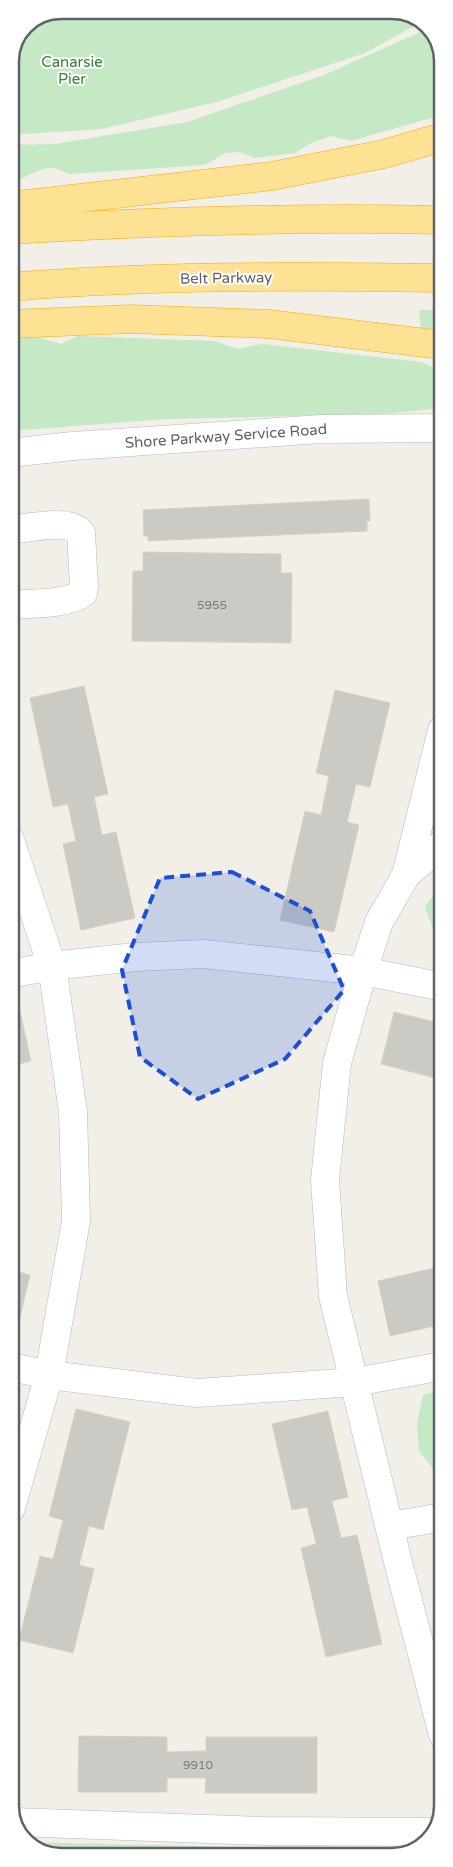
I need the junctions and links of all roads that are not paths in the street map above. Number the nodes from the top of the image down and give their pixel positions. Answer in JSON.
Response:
{"nodes":[{"id":1,"x":434,"y":139,"type":"edge"},
{"id":2,"x":19,"y":205,"type":"edge"},
{"id":3,"x":434,"y":220,"type":"edge"},
{"id":4,"x":19,"y":230,"type":"edge"},
{"id":5,"x":434,"y":278,"type":"edge"},
{"id":6,"x":19,"y":286,"type":"edge"},
{"id":7,"x":19,"y":324,"type":"edge"},
{"id":8,"x":434,"y":344,"type":"edge"},
{"id":9,"x":434,"y":428,"type":"edge"},
{"id":10,"x":19,"y":452,"type":"edge"},
{"id":11,"x":19,"y":529,"type":"edge"},
{"id":12,"x":19,"y":604,"type":"edge"},
{"id":13,"x":434,"y":762,"type":"edge"},
{"id":14,"x":434,"y":851,"type":"edge"},
{"id":15,"x":19,"y":867,"type":"edge"},
{"id":16,"x":406,"y":875,"type":"junction"},
{"id":17,"x":52,"y":966,"type":"junction"},
{"id":18,"x":363,"y":971,"type":"junction"},
{"id":19,"x":19,"y":972,"type":"edge"},
{"id":20,"x":434,"y":985,"type":"edge"},
{"id":21,"x":434,"y":1368,"type":"edge"},
{"id":22,"x":19,"y":1369,"type":"edge"},
{"id":23,"x":49,"y":1375,"type":"junction"},
{"id":24,"x":355,"y":1382,"type":"junction"},
{"id":25,"x":19,"y":1480,"type":"edge"},
{"id":26,"x":434,"y":1518,"type":"edge"},
{"id":27,"x":390,"y":1526,"type":"junction"},
{"id":28,"x":434,"y":1700,"type":"edge"},
{"id":29,"x":22,"y":1822,"type":"edge"},
{"id":30,"x":425,"y":1832,"type":"edge"}],
"edges":[{"from":1,"to":2,"type":"highway"},
{"from":3,"to":4,"type":"highway"},
{"from":5,"to":6,"type":"highway","name":"Belt Parkway"},
{"from":7,"to":8,"type":"highway"},
{"from":9,"to":10,"type":"street","name":"Shore Parkway Service Road"},
{"from":11,"to":12,"type":"street"},
{"from":13,"to":16,"type":"street"},
{"from":14,"to":16,"type":"street"},
{"from":15,"to":17,"type":"street"},
{"from":16,"to":18,"type":"street"},
{"from":17,"to":18,"type":"street"},
{"from":17,"to":19,"type":"street"},
{"from":17,"to":23,"type":"street"},
{"from":18,"to":20,"type":"street"},
{"from":18,"to":24,"type":"street"},
{"from":21,"to":24,"type":"street"},
{"from":22,"to":23,"type":"street"},
{"from":23,"to":24,"type":"street"},
{"from":23,"to":25,"type":"street"},
{"from":24,"to":27,"type":"street"},
{"from":26,"to":27,"type":"street"},
{"from":27,"to":28,"type":"street"},
{"from":29,"to":30,"type":"street"}]}
